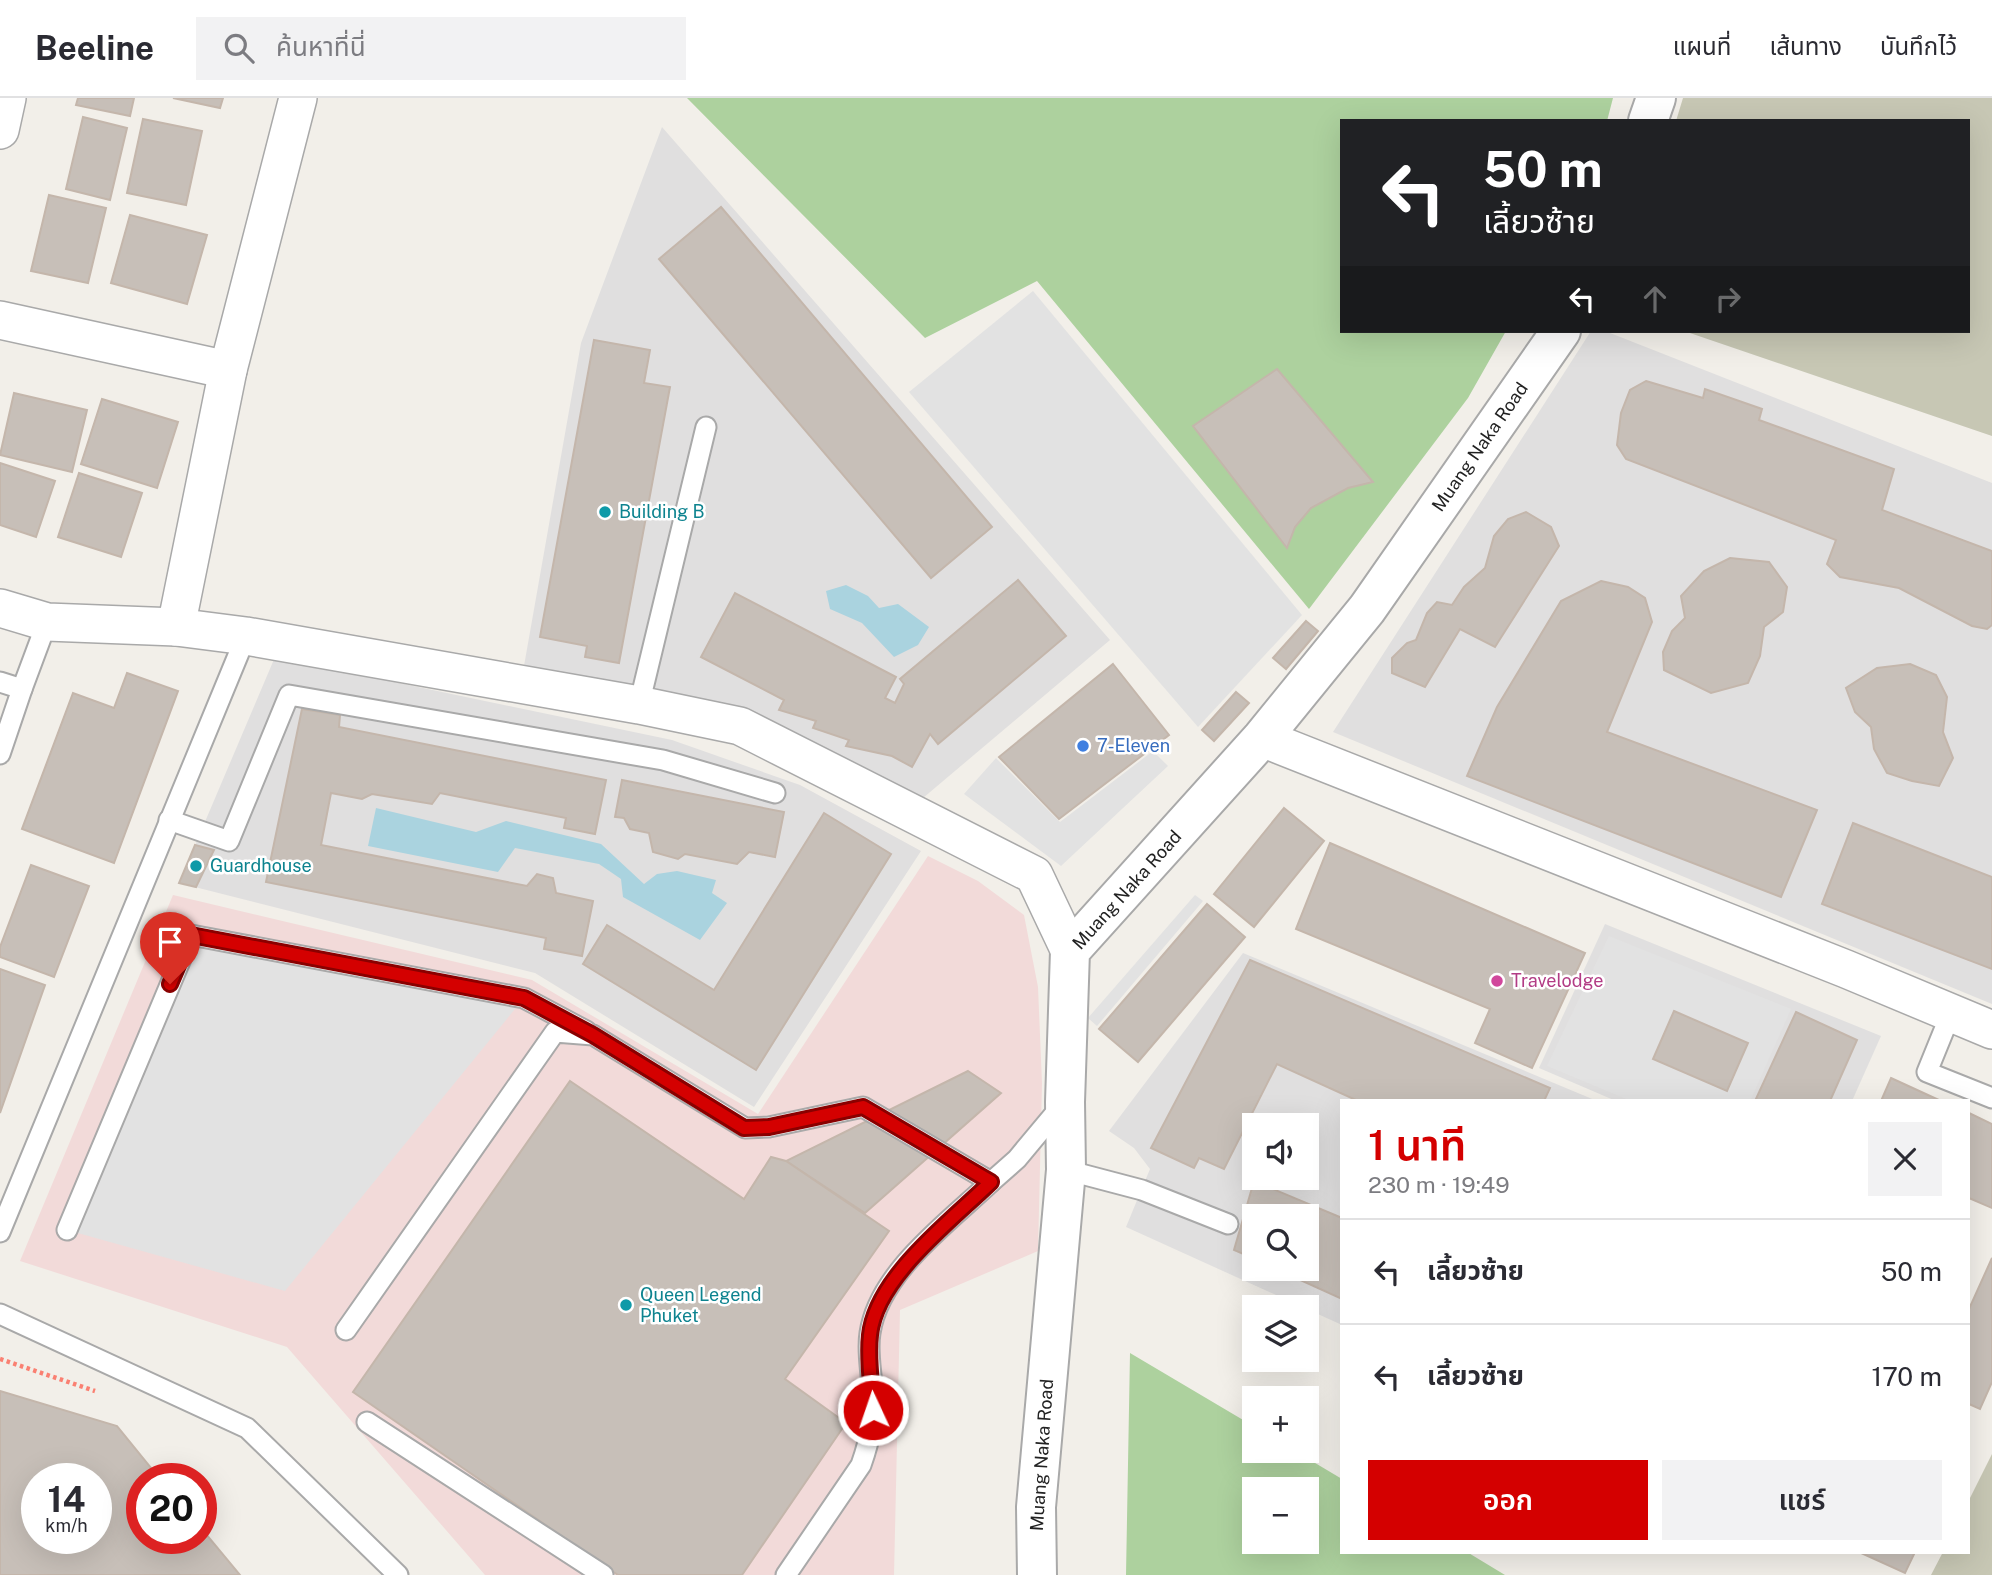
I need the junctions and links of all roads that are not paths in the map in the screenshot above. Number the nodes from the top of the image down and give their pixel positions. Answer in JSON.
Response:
{"nodes":[{"id":1,"x":7,"y":98,"type":"edge"},
{"id":2,"x":298,"y":98,"type":"edge"},
{"id":3,"x":1656,"y":98,"type":"edge"},
{"id":4,"x":1649,"y":119,"type":"edge"},
{"id":5,"x":0,"y":131,"type":"edge"},
{"id":6,"x":0,"y":320,"type":"edge"},
{"id":7,"x":1559,"y":333,"type":"edge"},
{"id":8,"x":228,"y":370,"type":"junction"},
{"id":9,"x":706,"y":427,"type":"dead end"},
{"id":10,"x":0,"y":608,"type":"edge"},
{"id":11,"x":47,"y":622,"type":"junction"},
{"id":12,"x":176,"y":627,"type":"junction"},
{"id":13,"x":246,"y":636,"type":"junction"},
{"id":14,"x":0,"y":682,"type":"edge"},
{"id":15,"x":22,"y":689,"type":"junction"},
{"id":16,"x":639,"y":705,"type":"junction"},
{"id":17,"x":1262,"y":738,"type":"junction"},
{"id":18,"x":0,"y":754,"type":"edge"},
{"id":19,"x":775,"y":793,"type":"dead end"},
{"id":20,"x":169,"y":820,"type":"junction"},
{"id":21,"x":1070,"y":951,"type":"junction"},
{"id":22,"x":1951,"y":1013,"type":"junction"},
{"id":23,"x":1992,"y":1030,"type":"edge"},
{"id":24,"x":593,"y":1035,"type":"junction"},
{"id":25,"x":1992,"y":1098,"type":"edge"},
{"id":26,"x":1065,"y":1102,"type":"junction"},
{"id":27,"x":1066,"y":1170,"type":"junction"},
{"id":28,"x":991,"y":1182,"type":"junction"},
{"id":29,"x":1228,"y":1224,"type":"dead end"},
{"id":30,"x":67,"y":1230,"type":"dead end"},
{"id":31,"x":0,"y":1232,"type":"edge"},
{"id":32,"x":0,"y":1314,"type":"edge"},
{"id":33,"x":346,"y":1330,"type":"dead end"},
{"id":34,"x":368,"y":1422,"type":"dead end"},
{"id":35,"x":398,"y":1575,"type":"edge"},
{"id":36,"x":603,"y":1575,"type":"edge"},
{"id":37,"x":786,"y":1575,"type":"edge"},
{"id":38,"x":1037,"y":1575,"type":"edge"}],
"edges":[{"from":1,"to":5,"type":"street"},
{"from":2,"to":8,"type":"street"},
{"from":3,"to":4,"type":"street"},
{"from":6,"to":8,"type":"street"},
{"from":7,"to":17,"type":"street","name":"Muang Naka Road"},
{"from":8,"to":12,"type":"street"},
{"from":9,"to":16,"type":"lane"},
{"from":10,"to":11,"type":"street"},
{"from":11,"to":12,"type":"street"},
{"from":11,"to":15,"type":"lane"},
{"from":12,"to":13,"type":"street"},
{"from":13,"to":16,"type":"street"},
{"from":13,"to":20,"type":"lane"},
{"from":14,"to":15,"type":"lane"},
{"from":15,"to":18,"type":"lane"},
{"from":16,"to":21,"type":"street"},
{"from":17,"to":21,"type":"street","name":"Muang Naka Road"},
{"from":17,"to":22,"type":"street"},
{"from":19,"to":20,"type":"lane"},
{"from":20,"to":31,"type":"lane"},
{"from":21,"to":26,"type":"street","name":"Muang Naka Road"},
{"from":22,"to":23,"type":"street"},
{"from":22,"to":25,"type":"lane"},
{"from":24,"to":28,"type":"lane"},
{"from":24,"to":30,"type":"lane"},
{"from":24,"to":33,"type":"lane"},
{"from":26,"to":27,"type":"street","name":"Muang Naka Road"},
{"from":26,"to":28,"type":"lane"},
{"from":27,"to":29,"type":"lane"},
{"from":27,"to":38,"type":"street","name":"Muang Naka Road"},
{"from":28,"to":37,"type":"lane"},
{"from":32,"to":35,"type":"lane"},
{"from":34,"to":36,"type":"lane"}]}
